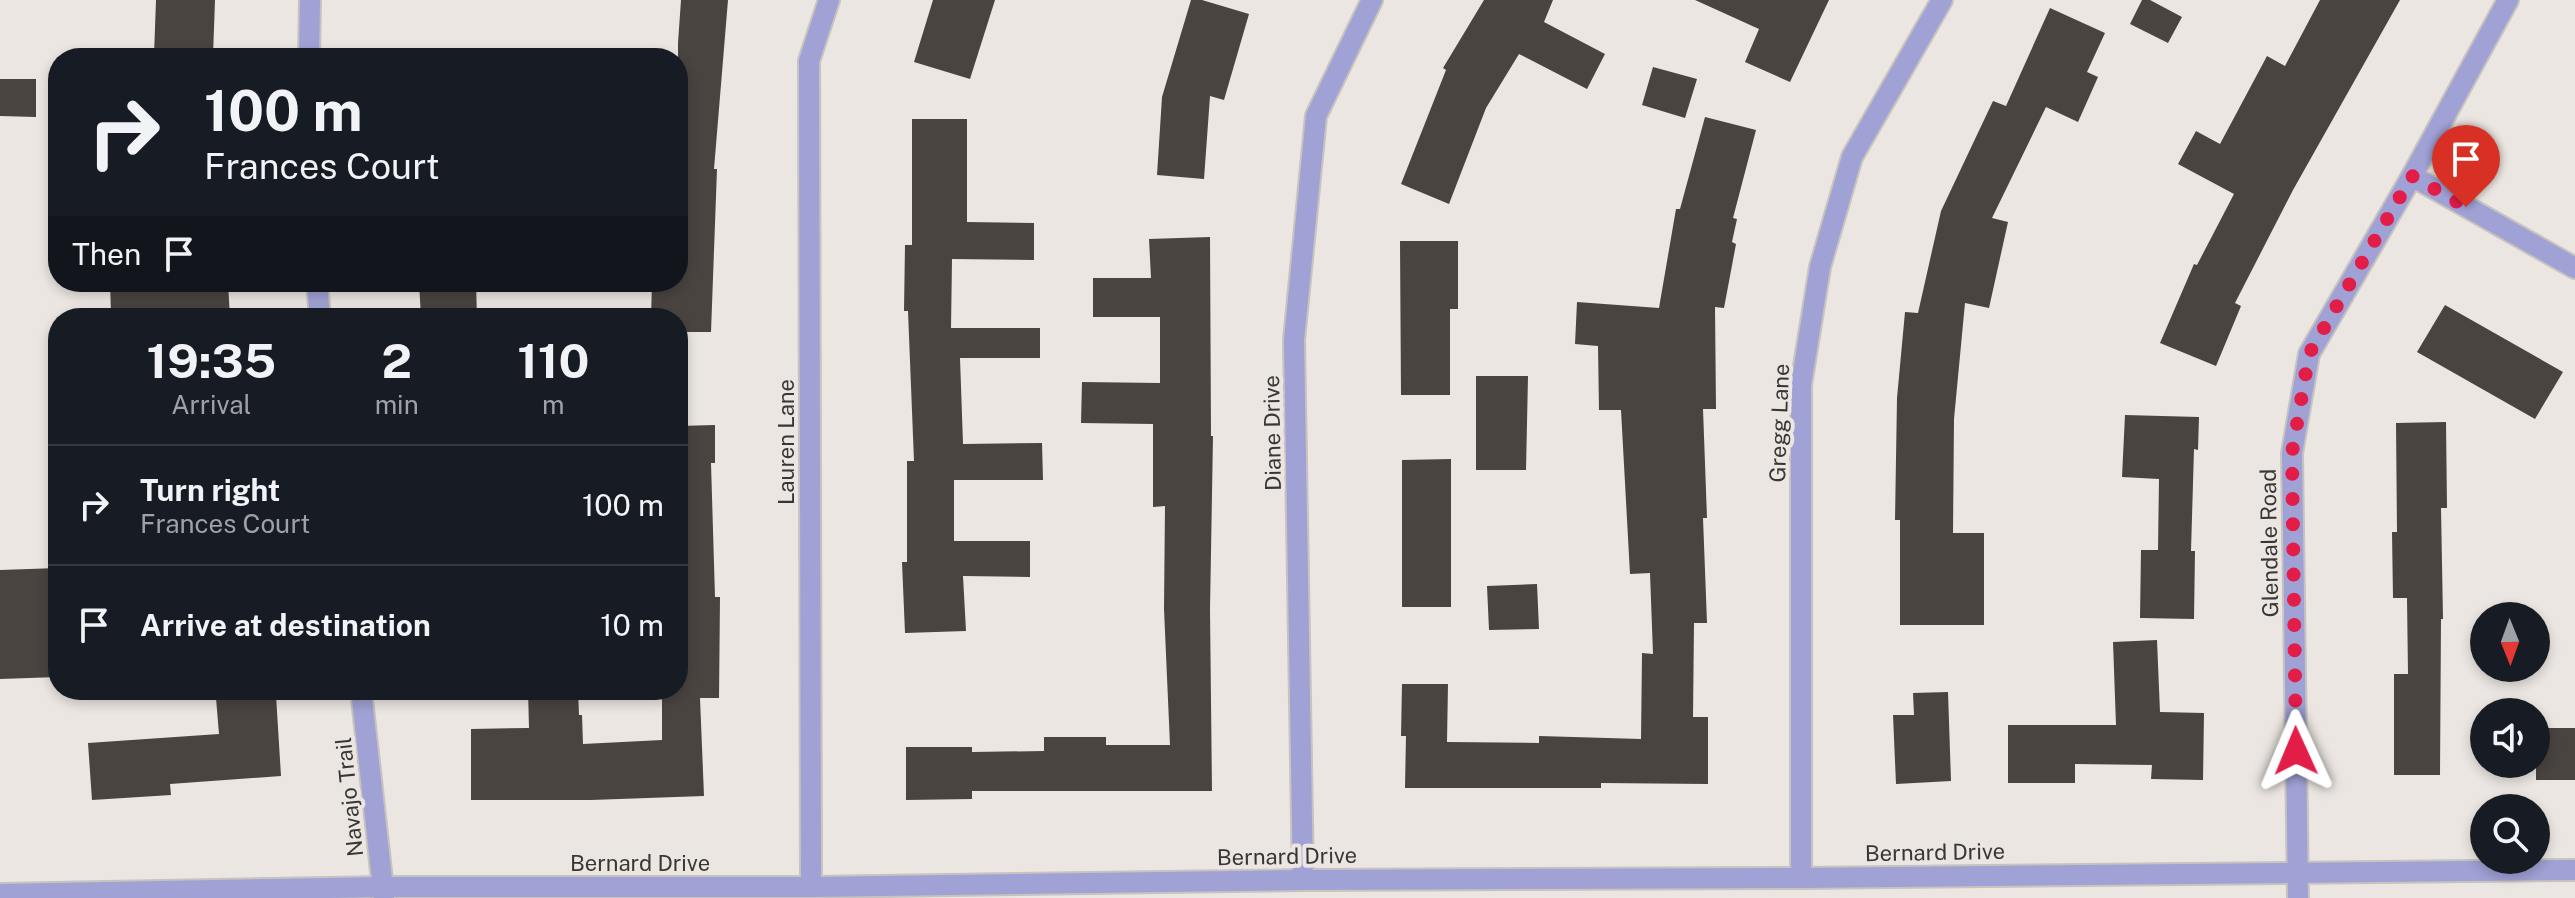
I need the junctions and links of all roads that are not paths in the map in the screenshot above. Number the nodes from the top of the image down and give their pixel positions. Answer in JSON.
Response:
{"nodes":[{"id":1,"x":310,"y":0,"type":"edge"},
{"id":2,"x":829,"y":0,"type":"edge"},
{"id":3,"x":1372,"y":0,"type":"edge"},
{"id":4,"x":1942,"y":0,"type":"edge"},
{"id":5,"x":2508,"y":0,"type":"edge"},
{"id":6,"x":309,"y":48,"type":"edge"},
{"id":7,"x":2412,"y":176,"type":"junction"},
{"id":8,"x":2575,"y":268,"type":"edge"},
{"id":9,"x":362,"y":700,"type":"edge"},
{"id":10,"x":2575,"y":870,"type":"edge"},
{"id":11,"x":2298,"y":871,"type":"junction"},
{"id":12,"x":1801,"y":878,"type":"junction"},
{"id":13,"x":1303,"y":880,"type":"junction"},
{"id":14,"x":811,"y":887,"type":"junction"},
{"id":15,"x":384,"y":893,"type":"edge"},
{"id":16,"x":0,"y":894,"type":"edge"},
{"id":17,"x":2298,"y":898,"type":"edge"}],
"edges":[{"from":1,"to":6,"type":"street"},
{"from":2,"to":14,"type":"street","name":"Lauren Lane"},
{"from":3,"to":13,"type":"street","name":"Diane Drive"},
{"from":4,"to":12,"type":"street","name":"Gregg Lane"},
{"from":5,"to":7,"type":"street","name":"Glendale Road"},
{"from":7,"to":8,"type":"street"},
{"from":7,"to":11,"type":"street","name":"Glendale Road"},
{"from":9,"to":15,"type":"street","name":"Navajo Trail"},
{"from":10,"to":11,"type":"street","name":"Bernard Drive"},
{"from":11,"to":12,"type":"street","name":"Bernard Drive"},
{"from":11,"to":17,"type":"street","name":"Glendale Road"},
{"from":12,"to":13,"type":"street","name":"Bernard Drive"},
{"from":13,"to":14,"type":"street","name":"Bernard Drive"},
{"from":14,"to":15,"type":"street","name":"Bernard Drive"},
{"from":15,"to":16,"type":"street","name":"Bernard Drive"}]}
